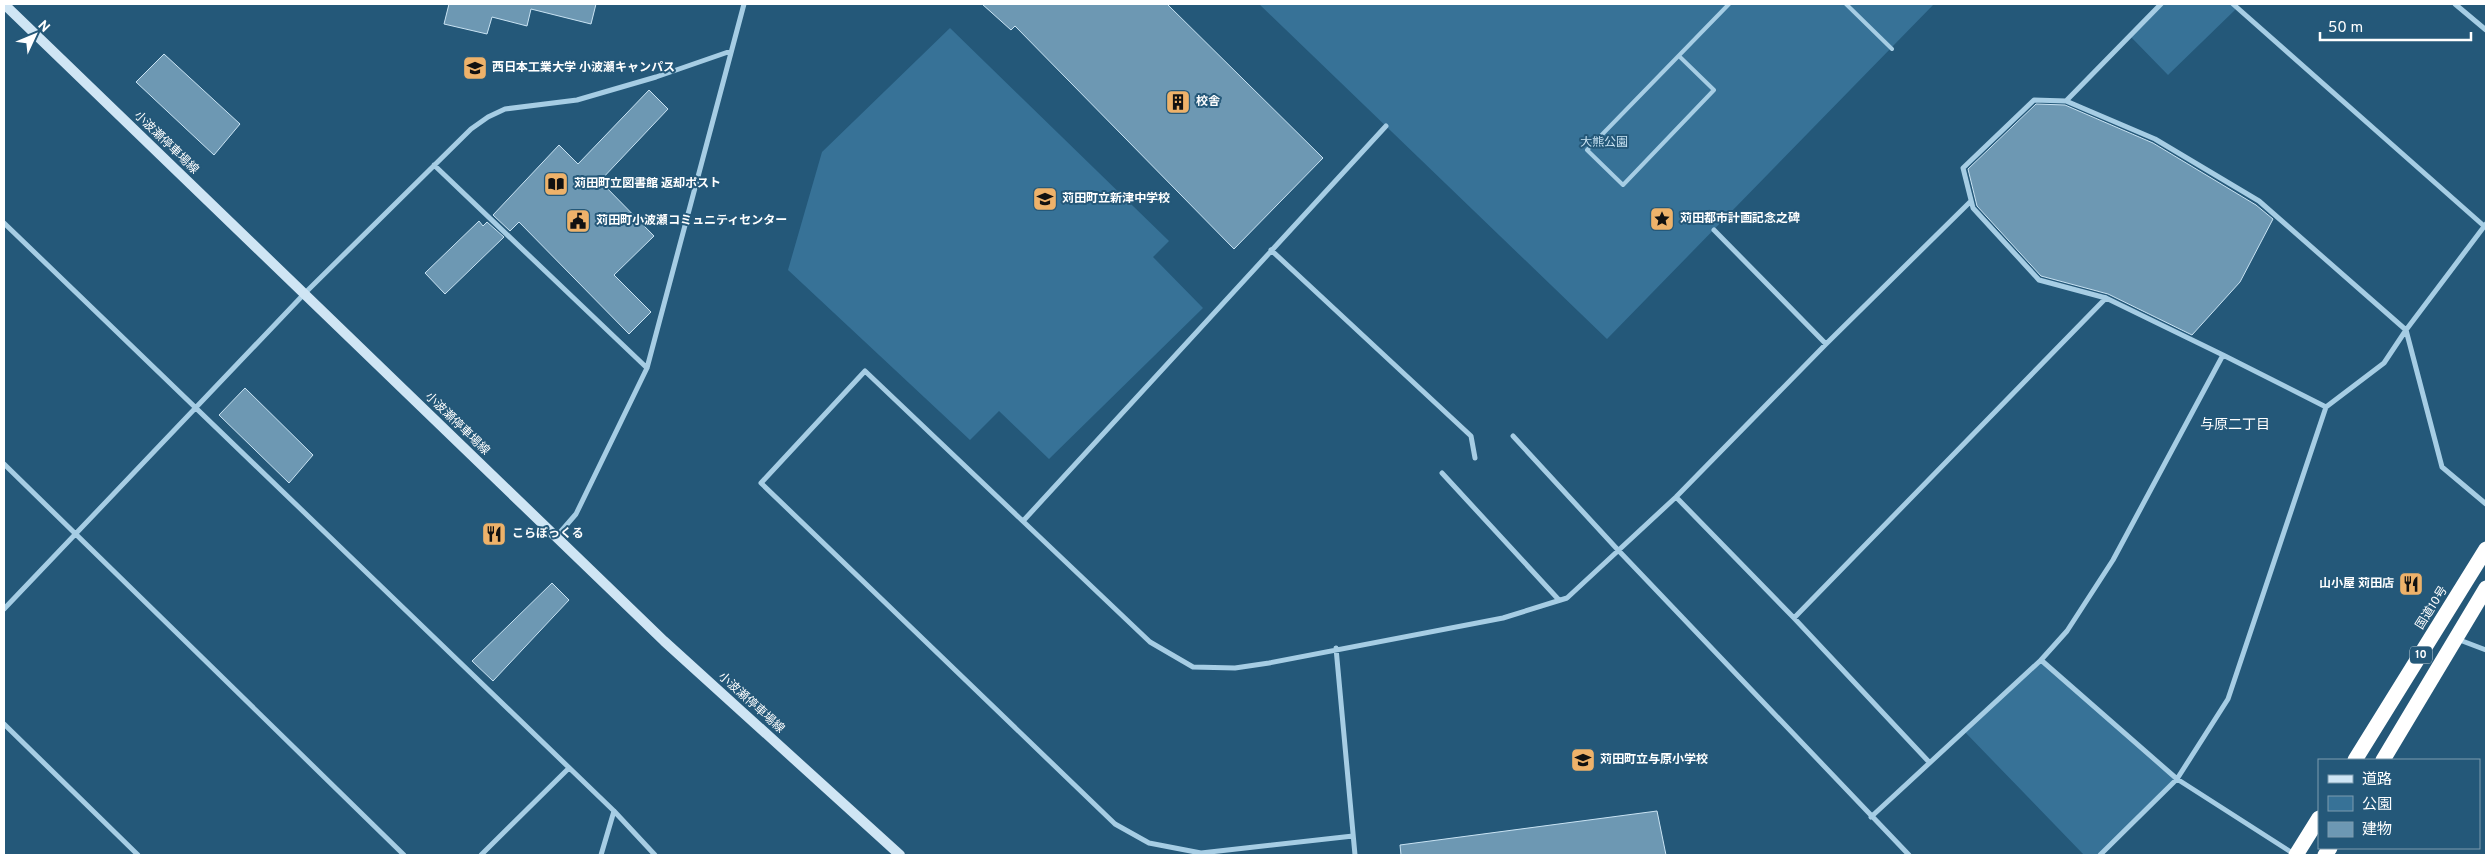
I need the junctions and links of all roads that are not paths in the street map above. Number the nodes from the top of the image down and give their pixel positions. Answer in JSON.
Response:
{"nodes":[{"id":1,"x":4,"y":4,"type":"edge"},
{"id":2,"x":744,"y":4,"type":"edge"},
{"id":3,"x":1729,"y":4,"type":"edge"},
{"id":4,"x":1846,"y":4,"type":"edge"},
{"id":5,"x":2161,"y":4,"type":"edge"},
{"id":6,"x":2233,"y":4,"type":"edge"},
{"id":7,"x":2455,"y":4,"type":"edge"},
{"id":8,"x":2486,"y":30,"type":"edge"},
{"id":9,"x":1892,"y":49,"type":"dead end"},
{"id":10,"x":730,"y":51,"type":"junction"},
{"id":11,"x":1679,"y":56,"type":"junction"},
{"id":12,"x":2066,"y":101,"type":"junction"},
{"id":13,"x":1386,"y":126,"type":"dead end"},
{"id":14,"x":434,"y":166,"type":"junction"},
{"id":15,"x":1971,"y":201,"type":"junction"},
{"id":16,"x":4,"y":223,"type":"edge"},
{"id":17,"x":2485,"y":225,"type":"edge"},
{"id":18,"x":1714,"y":230,"type":"dead end"},
{"id":19,"x":1271,"y":250,"type":"junction"},
{"id":20,"x":305,"y":293,"type":"junction"},
{"id":21,"x":2106,"y":298,"type":"junction"},
{"id":22,"x":2406,"y":330,"type":"junction"},
{"id":23,"x":1826,"y":344,"type":"junction"},
{"id":24,"x":2223,"y":355,"type":"junction"},
{"id":25,"x":647,"y":368,"type":"junction"},
{"id":26,"x":195,"y":407,"type":"junction"},
{"id":27,"x":2326,"y":407,"type":"junction"},
{"id":28,"x":1513,"y":436,"type":"dead end"},
{"id":29,"x":1475,"y":458,"type":"dead end"},
{"id":30,"x":4,"y":464,"type":"edge"},
{"id":31,"x":1442,"y":473,"type":"dead end"},
{"id":32,"x":1676,"y":497,"type":"junction"},
{"id":33,"x":2486,"y":504,"type":"edge"},
{"id":34,"x":1024,"y":520,"type":"junction"},
{"id":35,"x":76,"y":533,"type":"junction"},
{"id":36,"x":556,"y":537,"type":"junction"},
{"id":37,"x":2486,"y":549,"type":"edge"},
{"id":38,"x":1618,"y":550,"type":"junction"},
{"id":39,"x":2486,"y":588,"type":"edge"},
{"id":40,"x":1559,"y":600,"type":"junction"},
{"id":41,"x":4,"y":609,"type":"edge"},
{"id":42,"x":1794,"y":618,"type":"junction"},
{"id":43,"x":2457,"y":639,"type":"junction"},
{"id":44,"x":1336,"y":648,"type":"junction"},
{"id":45,"x":2486,"y":650,"type":"edge"},
{"id":46,"x":2041,"y":660,"type":"junction"},
{"id":47,"x":4,"y":724,"type":"edge"},
{"id":48,"x":2356,"y":759,"type":"edge"},
{"id":49,"x":2384,"y":759,"type":"edge"},
{"id":50,"x":1929,"y":762,"type":"junction"},
{"id":51,"x":569,"y":768,"type":"junction"},
{"id":52,"x":2177,"y":779,"type":"junction"},
{"id":53,"x":614,"y":811,"type":"junction"},
{"id":54,"x":1871,"y":817,"type":"junction"},
{"id":55,"x":2318,"y":820,"type":"edge"},
{"id":56,"x":1353,"y":836,"type":"junction"},
{"id":57,"x":138,"y":855,"type":"edge"},
{"id":58,"x":404,"y":855,"type":"edge"},
{"id":59,"x":481,"y":855,"type":"edge"},
{"id":60,"x":601,"y":855,"type":"edge"},
{"id":61,"x":655,"y":855,"type":"edge"},
{"id":62,"x":900,"y":855,"type":"edge"},
{"id":63,"x":1355,"y":855,"type":"edge"},
{"id":64,"x":1909,"y":855,"type":"edge"},
{"id":65,"x":2100,"y":855,"type":"edge"},
{"id":66,"x":2296,"y":855,"type":"edge"}],
"edges":[{"from":1,"to":20,"type":"main road","name":"小波瀬停車場線"},
{"from":2,"to":10,"type":"street"},
{"from":3,"to":11,"type":"lane"},
{"from":4,"to":9,"type":"lane"},
{"from":5,"to":12,"type":"street"},
{"from":6,"to":17,"type":"street"},
{"from":7,"to":8,"type":"street"},
{"from":10,"to":14,"type":"street"},
{"from":10,"to":25,"type":"street"},
{"from":11,"to":11,"type":"lane"},
{"from":12,"to":15,"type":"street"},
{"from":12,"to":22,"type":"street"},
{"from":13,"to":19,"type":"street"},
{"from":14,"to":20,"type":"street"},
{"from":14,"to":25,"type":"street"},
{"from":15,"to":21,"type":"street"},
{"from":15,"to":23,"type":"street"},
{"from":16,"to":26,"type":"street"},
{"from":17,"to":22,"type":"street"},
{"from":18,"to":23,"type":"street"},
{"from":19,"to":29,"type":"street"},
{"from":19,"to":34,"type":"street"},
{"from":20,"to":26,"type":"street"},
{"from":20,"to":36,"type":"main road","name":"小波瀬停車場線"},
{"from":21,"to":24,"type":"street"},
{"from":21,"to":42,"type":"street"},
{"from":22,"to":27,"type":"street"},
{"from":22,"to":33,"type":"street"},
{"from":23,"to":32,"type":"street"},
{"from":24,"to":27,"type":"street"},
{"from":24,"to":46,"type":"street"},
{"from":25,"to":36,"type":"street"},
{"from":26,"to":35,"type":"street"},
{"from":26,"to":51,"type":"street"},
{"from":27,"to":52,"type":"street"},
{"from":28,"to":38,"type":"street"},
{"from":30,"to":35,"type":"street"},
{"from":31,"to":40,"type":"street"},
{"from":32,"to":38,"type":"street"},
{"from":32,"to":42,"type":"street"},
{"from":34,"to":44,"type":"street"},
{"from":34,"to":56,"type":"street"},
{"from":35,"to":41,"type":"street"},
{"from":35,"to":58,"type":"street"},
{"from":36,"to":62,"type":"main road","name":"小波瀬停車場線"},
{"from":37,"to":48,"type":"highway","name":"国道10号","number":"10"},
{"from":38,"to":40,"type":"street"},
{"from":38,"to":54,"type":"street"},
{"from":39,"to":43,"type":"highway","number":"10"},
{"from":40,"to":44,"type":"street"},
{"from":42,"to":50,"type":"street"},
{"from":43,"to":45,"type":"street"},
{"from":43,"to":49,"type":"highway","number":"10"},
{"from":44,"to":56,"type":"street"},
{"from":46,"to":50,"type":"street"},
{"from":46,"to":52,"type":"street"},
{"from":47,"to":57,"type":"street"},
{"from":50,"to":54,"type":"street"},
{"from":51,"to":53,"type":"street"},
{"from":51,"to":59,"type":"street"},
{"from":52,"to":65,"type":"street"},
{"from":52,"to":66,"type":"street"},
{"from":53,"to":60,"type":"street"},
{"from":53,"to":61,"type":"street"},
{"from":54,"to":64,"type":"street"},
{"from":55,"to":66,"type":"highway"},
{"from":56,"to":63,"type":"street"}]}
